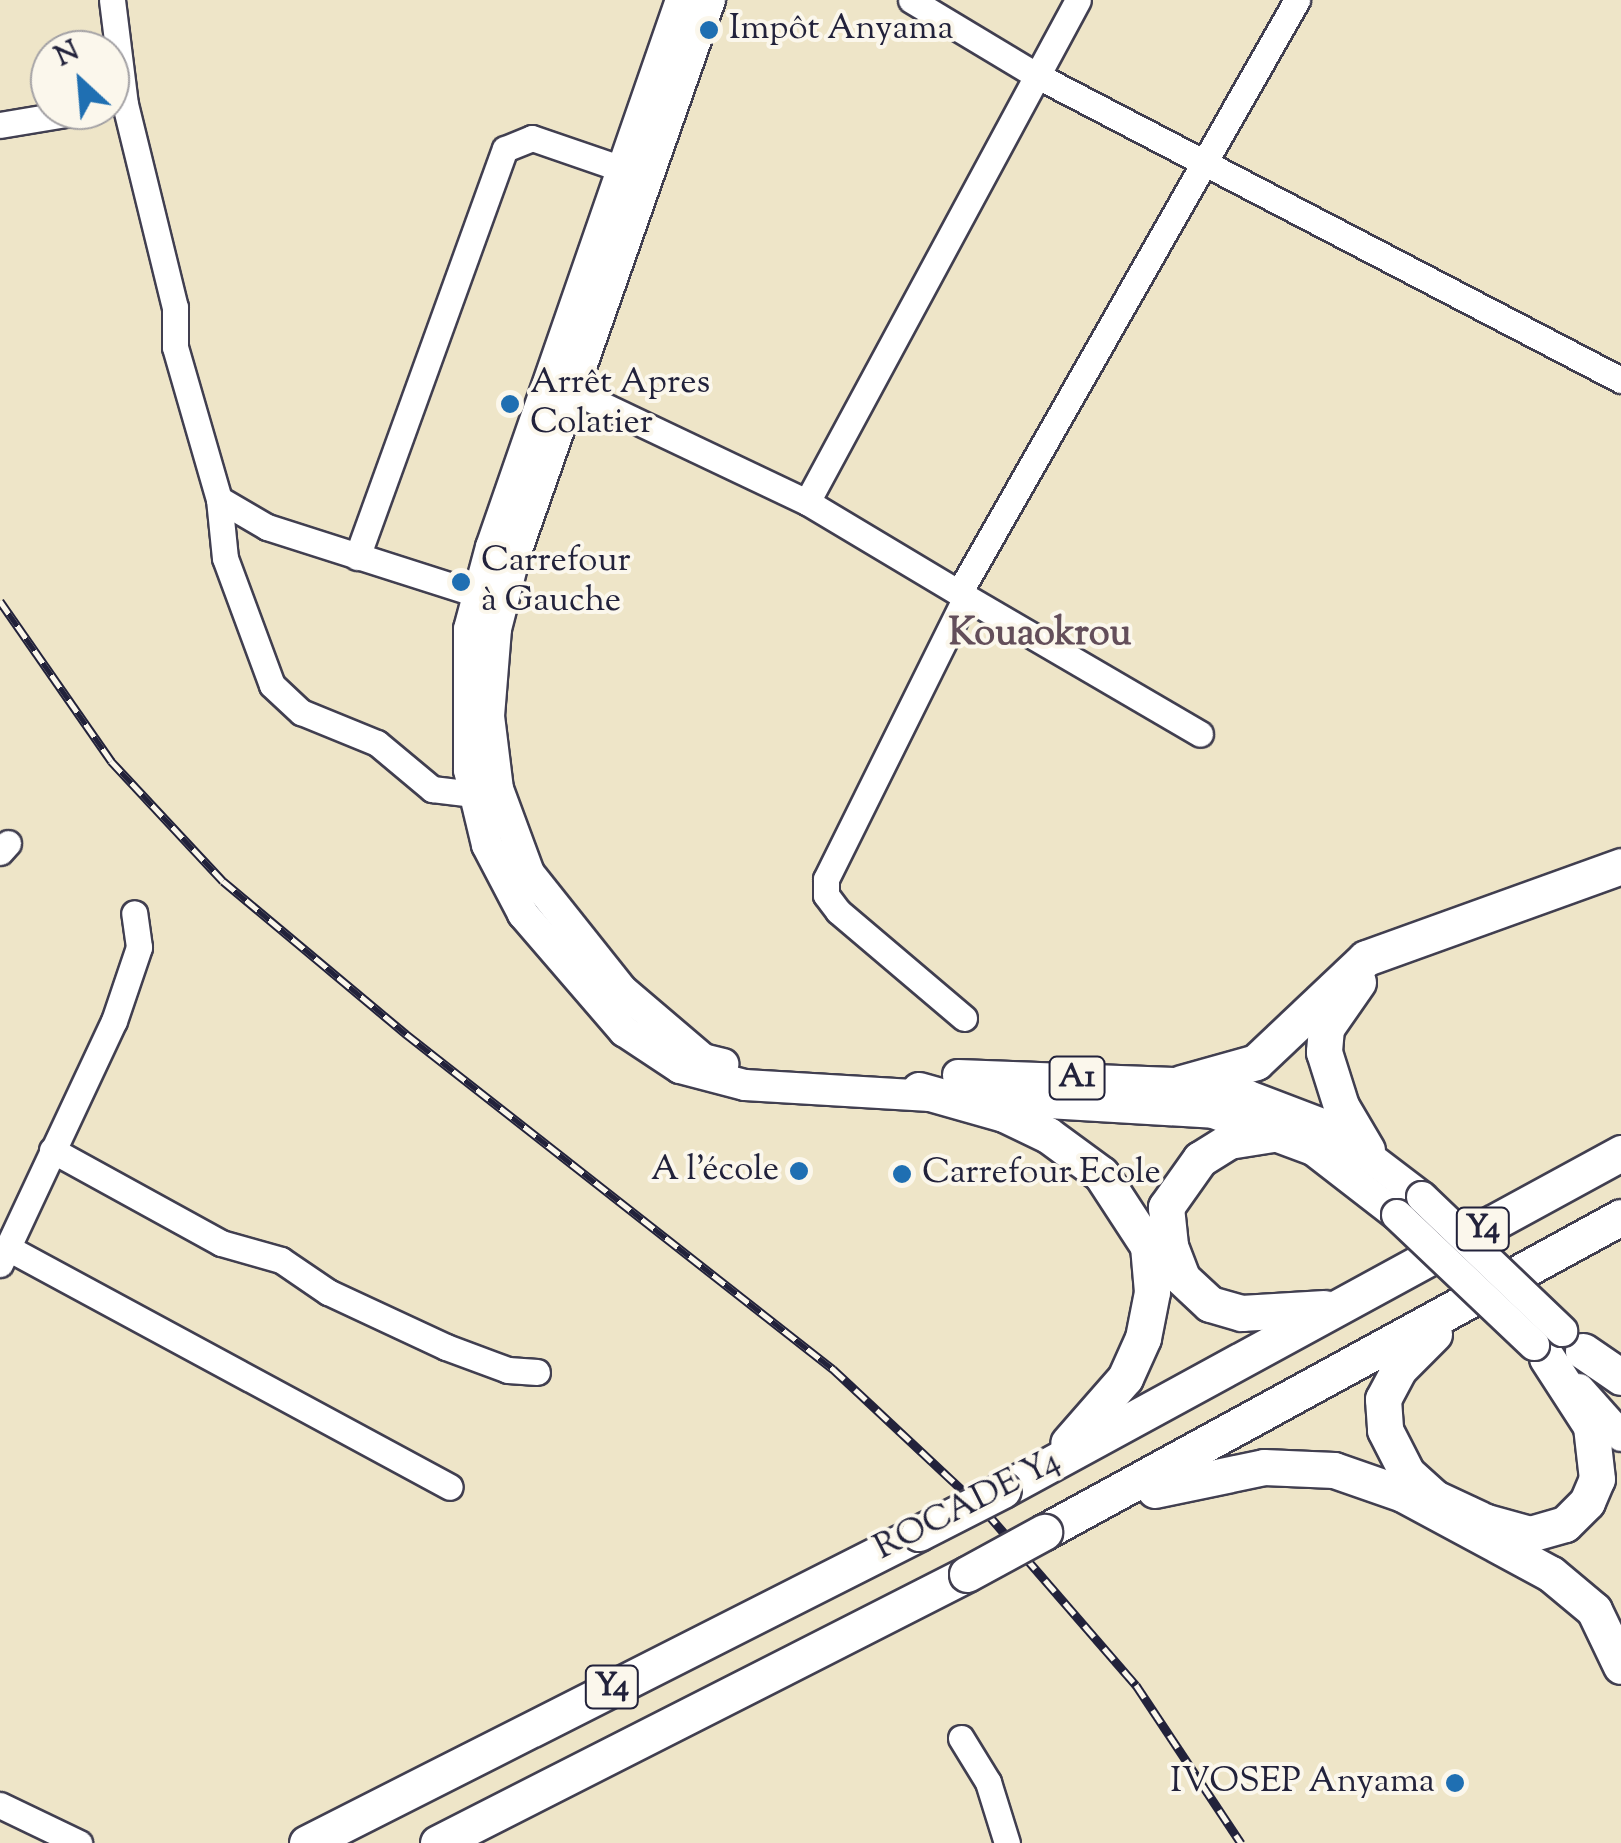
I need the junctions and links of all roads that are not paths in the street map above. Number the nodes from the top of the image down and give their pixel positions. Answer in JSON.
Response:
{"nodes":[{"id":1,"x":112,"y":0,"type":"edge"},
{"id":2,"x":681,"y":0,"type":"edge"},
{"id":3,"x":710,"y":0,"type":"edge"},
{"id":4,"x":911,"y":0,"type":"edge"},
{"id":5,"x":1078,"y":0,"type":"edge"},
{"id":6,"x":1297,"y":0,"type":"edge"},
{"id":7,"x":114,"y":30,"type":"edge"},
{"id":8,"x":1036,"y":74,"type":"junction"},
{"id":9,"x":30,"y":120,"type":"edge"},
{"id":10,"x":0,"y":125,"type":"edge"},
{"id":11,"x":125,"y":130,"type":"edge"},
{"id":12,"x":1207,"y":165,"type":"junction"},
{"id":13,"x":622,"y":169,"type":"junction"},
{"id":14,"x":1621,"y":380,"type":"edge"},
{"id":15,"x":573,"y":390,"type":"junction"},
{"id":16,"x":219,"y":499,"type":"junction"},
{"id":17,"x":807,"y":502,"type":"junction"},
{"id":18,"x":357,"y":557,"type":"junction"},
{"id":19,"x":962,"y":595,"type":"junction"},
{"id":20,"x":490,"y":599,"type":"junction"},
{"id":21,"x":1200,"y":734,"type":"dead end"},
{"id":22,"x":474,"y":794,"type":"junction"},
{"id":23,"x":1621,"y":866,"type":"edge"},
{"id":24,"x":1621,"y":882,"type":"edge"},
{"id":25,"x":134,"y":914,"type":"dead end"},
{"id":26,"x":964,"y":1018,"type":"dead end"},
{"id":27,"x":1181,"y":1083,"type":"junction"},
{"id":28,"x":919,"y":1090,"type":"junction"},
{"id":29,"x":1278,"y":1133,"type":"junction"},
{"id":30,"x":52,"y":1150,"type":"junction"},
{"id":31,"x":1367,"y":1150,"type":"junction"},
{"id":32,"x":1621,"y":1153,"type":"edge"},
{"id":33,"x":1621,"y":1218,"type":"edge"},
{"id":34,"x":4,"y":1256,"type":"edge"},
{"id":35,"x":1344,"y":1305,"type":"junction"},
{"id":36,"x":1459,"y":1308,"type":"junction"},
{"id":37,"x":1557,"y":1347,"type":"junction"},
{"id":38,"x":537,"y":1372,"type":"dead end"},
{"id":39,"x":1621,"y":1376,"type":"edge"},
{"id":40,"x":1621,"y":1393,"type":"edge"},
{"id":41,"x":1621,"y":1436,"type":"edge"},
{"id":42,"x":1037,"y":1472,"type":"junction"},
{"id":43,"x":450,"y":1487,"type":"dead end"},
{"id":44,"x":1082,"y":1513,"type":"junction"},
{"id":45,"x":1621,"y":1666,"type":"edge"},
{"id":46,"x":961,"y":1738,"type":"dead end"},
{"id":47,"x":0,"y":1805,"type":"edge"},
{"id":48,"x":80,"y":1843,"type":"edge"},
{"id":49,"x":307,"y":1843,"type":"edge"},
{"id":50,"x":438,"y":1843,"type":"edge"},
{"id":51,"x":1007,"y":1843,"type":"edge"}],
"edges":[{"from":1,"to":7,"type":"street"},
{"from":2,"to":13,"type":"main road","number":"A1"},
{"from":3,"to":15,"type":"main road","number":"A1"},
{"from":4,"to":8,"type":"street"},
{"from":5,"to":8,"type":"street"},
{"from":6,"to":12,"type":"street"},
{"from":8,"to":12,"type":"street"},
{"from":8,"to":17,"type":"street"},
{"from":9,"to":10,"type":"street"},
{"from":11,"to":16,"type":"street"},
{"from":12,"to":14,"type":"street"},
{"from":12,"to":19,"type":"street"},
{"from":13,"to":18,"type":"street"},
{"from":13,"to":20,"type":"main road","number":"A1"},
{"from":15,"to":17,"type":"street"},
{"from":15,"to":20,"type":"main road","number":"A1"},
{"from":16,"to":18,"type":"street"},
{"from":16,"to":22,"type":"street"},
{"from":17,"to":19,"type":"street"},
{"from":18,"to":20,"type":"street"},
{"from":19,"to":21,"type":"street"},
{"from":19,"to":26,"type":"street"},
{"from":20,"to":22,"type":"main road","number":"A1"},
{"from":20,"to":27,"type":"main road","number":"A1"},
{"from":22,"to":28,"type":"main road","number":"A1"},
{"from":23,"to":27,"type":"highway"},
{"from":24,"to":31,"type":"highway"},
{"from":25,"to":30,"type":"street"},
{"from":27,"to":31,"type":"main road","number":"A1"},
{"from":28,"to":29,"type":"main road","number":"A1"},
{"from":28,"to":42,"type":"highway"},
{"from":29,"to":35,"type":"highway"},
{"from":29,"to":37,"type":"main road","number":"A1","bridge":true},
{"from":30,"to":34,"type":"street"},
{"from":30,"to":38,"type":"street"},
{"from":31,"to":37,"type":"main road","number":"A1","bridge":true},
{"from":32,"to":35,"type":"highway","name":"ROCADE Y4","number":"Y4"},
{"from":33,"to":36,"type":"highway","name":"ROCADE Y4","number":"Y4"},
{"from":34,"to":43,"type":"street"},
{"from":35,"to":42,"type":"highway","name":"ROCADE Y4","number":"Y4"},
{"from":36,"to":37,"type":"highway"},
{"from":36,"to":44,"type":"highway","name":"ROCADE Y4","number":"Y4"},
{"from":37,"to":39,"type":"highway"},
{"from":37,"to":40,"type":"main road","number":"A1"},
{"from":37,"to":41,"type":"main road","number":"A1"},
{"from":42,"to":49,"type":"highway","name":"ROCADE Y4","number":"Y4","bridge":true},
{"from":44,"to":45,"type":"highway"},
{"from":44,"to":50,"type":"highway","name":"ROCADE Y4","number":"Y4","bridge":true},
{"from":46,"to":51,"type":"street"},
{"from":47,"to":48,"type":"street"}]}
